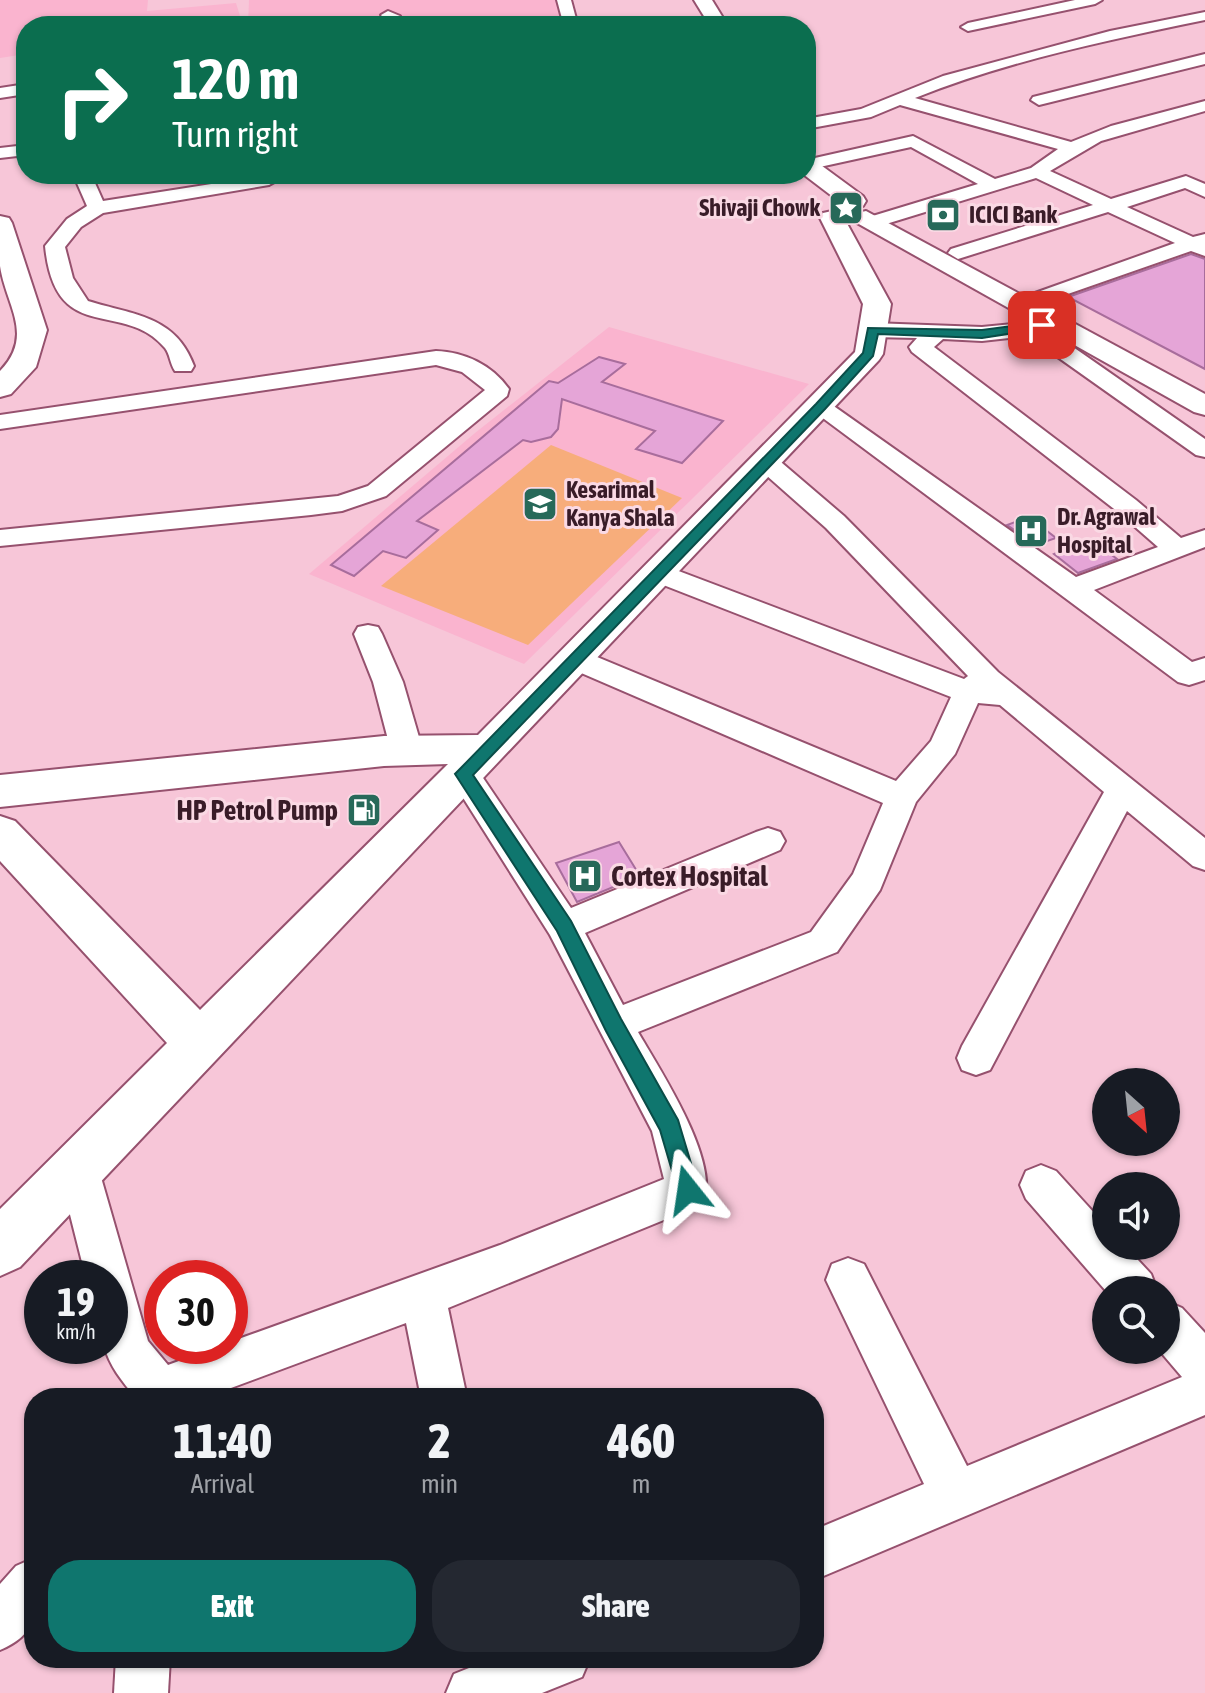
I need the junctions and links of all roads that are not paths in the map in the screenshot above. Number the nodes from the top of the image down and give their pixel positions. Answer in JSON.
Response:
{"nodes":[{"id":1,"x":1013,"y":0,"type":"edge"},
{"id":2,"x":1095,"y":0,"type":"edge"},
{"id":3,"x":1032,"y":12,"type":"junction"},
{"id":4,"x":1205,"y":16,"type":"edge"},
{"id":5,"x":968,"y":27,"type":"dead end"},
{"id":6,"x":1107,"y":36,"type":"junction"},
{"id":7,"x":1200,"y":63,"type":"edge"},
{"id":8,"x":899,"y":99,"type":"junction"},
{"id":9,"x":1039,"y":100,"type":"dead end"},
{"id":10,"x":1205,"y":106,"type":"edge"},
{"id":11,"x":816,"y":122,"type":"edge"},
{"id":12,"x":1072,"y":148,"type":"junction"},
{"id":13,"x":816,"y":163,"type":"edge"},
{"id":14,"x":1037,"y":172,"type":"junction"},
{"id":15,"x":816,"y":175,"type":"edge"},
{"id":16,"x":86,"y":184,"type":"edge"},
{"id":17,"x":244,"y":184,"type":"edge"},
{"id":18,"x":811,"y":184,"type":"edge"},
{"id":19,"x":993,"y":185,"type":"junction"},
{"id":20,"x":1205,"y":191,"type":"edge"},
{"id":21,"x":1111,"y":207,"type":"junction"},
{"id":22,"x":97,"y":208,"type":"junction"},
{"id":23,"x":858,"y":215,"type":"junction"},
{"id":24,"x":0,"y":223,"type":"edge"},
{"id":25,"x":1201,"y":245,"type":"edge"},
{"id":26,"x":958,"y":253,"type":"junction"},
{"id":27,"x":1042,"y":315,"type":"junction"},
{"id":28,"x":872,"y":330,"type":"junction"},
{"id":29,"x":938,"y":332,"type":"junction"},
{"id":30,"x":1128,"y":364,"type":"junction"},
{"id":31,"x":183,"y":366,"type":"dead end"},
{"id":32,"x":1097,"y":372,"type":"junction"},
{"id":33,"x":1205,"y":386,"type":"edge"},
{"id":34,"x":0,"y":388,"type":"edge"},
{"id":35,"x":1205,"y":406,"type":"edge"},
{"id":36,"x":820,"y":407,"type":"junction"},
{"id":37,"x":0,"y":422,"type":"edge"},
{"id":38,"x":1205,"y":450,"type":"edge"},
{"id":39,"x":766,"y":462,"type":"junction"},
{"id":40,"x":0,"y":538,"type":"edge"},
{"id":41,"x":1205,"y":538,"type":"edge"},
{"id":42,"x":1177,"y":549,"type":"junction"},
{"id":43,"x":658,"y":573,"type":"junction"},
{"id":44,"x":1073,"y":588,"type":"junction"},
{"id":45,"x":368,"y":634,"type":"dead end"},
{"id":46,"x":575,"y":659,"type":"junction"},
{"id":47,"x":1200,"y":677,"type":"edge"},
{"id":48,"x":987,"y":688,"type":"junction"},
{"id":49,"x":407,"y":751,"type":"junction"},
{"id":50,"x":476,"y":762,"type":"junction"},
{"id":51,"x":1122,"y":790,"type":"junction"},
{"id":52,"x":0,"y":791,"type":"edge"},
{"id":53,"x":902,"y":797,"type":"junction"},
{"id":54,"x":0,"y":833,"type":"edge"},
{"id":55,"x":768,"y":841,"type":"dead end"},
{"id":56,"x":1205,"y":857,"type":"edge"},
{"id":57,"x":564,"y":926,"type":"junction"},
{"id":58,"x":614,"y":1025,"type":"junction"},
{"id":59,"x":200,"y":1044,"type":"junction"},
{"id":60,"x":976,"y":1058,"type":"dead end"},
{"id":61,"x":79,"y":1167,"type":"junction"},
{"id":62,"x":1041,"y":1185,"type":"dead end"},
{"id":63,"x":0,"y":1248,"type":"edge"},
{"id":64,"x":103,"y":1260,"type":"edge"},
{"id":65,"x":1122,"y":1276,"type":"edge"},
{"id":66,"x":848,"y":1280,"type":"dead end"},
{"id":67,"x":423,"y":1295,"type":"junction"},
{"id":68,"x":1180,"y":1340,"type":"edge"},
{"id":69,"x":128,"y":1350,"type":"edge"},
{"id":70,"x":1205,"y":1368,"type":"edge"},
{"id":71,"x":155,"y":1388,"type":"edge"},
{"id":72,"x":178,"y":1388,"type":"edge"},
{"id":73,"x":442,"y":1388,"type":"edge"},
{"id":74,"x":1205,"y":1391,"type":"edge"},
{"id":75,"x":956,"y":1496,"type":"junction"},
{"id":76,"x":824,"y":1551,"type":"edge"},
{"id":77,"x":24,"y":1596,"type":"edge"},
{"id":78,"x":0,"y":1624,"type":"edge"},
{"id":79,"x":142,"y":1668,"type":"edge"},
{"id":80,"x":527,"y":1668,"type":"edge"},
{"id":81,"x":491,"y":1678,"type":"edge"},
{"id":82,"x":141,"y":1693,"type":"edge"}],
"edges":[{"from":1,"to":3,"type":"street"},
{"from":2,"to":3,"type":"street"},
{"from":3,"to":5,"type":"street"},
{"from":3,"to":6,"type":"street"},
{"from":4,"to":6,"type":"street"},
{"from":6,"to":7,"type":"street"},
{"from":6,"to":8,"type":"street"},
{"from":7,"to":9,"type":"street"},
{"from":8,"to":11,"type":"street"},
{"from":8,"to":12,"type":"street"},
{"from":10,"to":12,"type":"street"},
{"from":12,"to":14,"type":"street"},
{"from":13,"to":19,"type":"street"},
{"from":14,"to":19,"type":"street"},
{"from":14,"to":21,"type":"street"},
{"from":15,"to":23,"type":"main road"},
{"from":16,"to":22,"type":"street"},
{"from":17,"to":22,"type":"street"},
{"from":18,"to":23,"type":"main road"},
{"from":19,"to":23,"type":"street"},
{"from":20,"to":21,"type":"street"},
{"from":21,"to":25,"type":"street"},
{"from":21,"to":26,"type":"street"},
{"from":22,"to":31,"type":"street"},
{"from":23,"to":26,"type":"main road"},
{"from":23,"to":27,"type":"main road"},
{"from":23,"to":28,"type":"main road"},
{"from":24,"to":34,"type":"main road"},
{"from":25,"to":27,"type":"street"},
{"from":26,"to":27,"type":"main road"},
{"from":27,"to":29,"type":"street"},
{"from":27,"to":30,"type":"main road"},
{"from":27,"to":32,"type":"street"},
{"from":27,"to":33,"type":"main road"},
{"from":28,"to":29,"type":"street"},
{"from":28,"to":36,"type":"main road"},
{"from":29,"to":42,"type":"street"},
{"from":30,"to":32,"type":"street"},
{"from":30,"to":35,"type":"main road"},
{"from":32,"to":38,"type":"street"},
{"from":36,"to":39,"type":"main road"},
{"from":36,"to":44,"type":"street"},
{"from":37,"to":40,"type":"street"},
{"from":39,"to":43,"type":"main road"},
{"from":39,"to":48,"type":"street"},
{"from":41,"to":42,"type":"street"},
{"from":42,"to":44,"type":"street"},
{"from":43,"to":46,"type":"main road"},
{"from":43,"to":48,"type":"street"},
{"from":44,"to":47,"type":"street"},
{"from":45,"to":49,"type":"street"},
{"from":46,"to":50,"type":"main road"},
{"from":46,"to":53,"type":"street"},
{"from":48,"to":51,"type":"street"},
{"from":48,"to":53,"type":"street"},
{"from":49,"to":50,"type":"main road"},
{"from":49,"to":52,"type":"main road"},
{"from":50,"to":57,"type":"street"},
{"from":50,"to":59,"type":"main road"},
{"from":51,"to":56,"type":"street"},
{"from":51,"to":60,"type":"street"},
{"from":53,"to":58,"type":"street"},
{"from":54,"to":59,"type":"main road"},
{"from":55,"to":57,"type":"street"},
{"from":57,"to":58,"type":"street"},
{"from":58,"to":67,"type":"street"},
{"from":59,"to":61,"type":"main road"},
{"from":61,"to":63,"type":"main road"},
{"from":61,"to":64,"type":"street"},
{"from":62,"to":65,"type":"street"},
{"from":66,"to":75,"type":"street"},
{"from":67,"to":72,"type":"street"},
{"from":67,"to":73,"type":"street"},
{"from":68,"to":70,"type":"street"},
{"from":69,"to":71,"type":"street"},
{"from":74,"to":75,"type":"street"},
{"from":75,"to":76,"type":"street"},
{"from":77,"to":78,"type":"street"},
{"from":79,"to":82,"type":"street"},
{"from":80,"to":81,"type":"street"}]}
